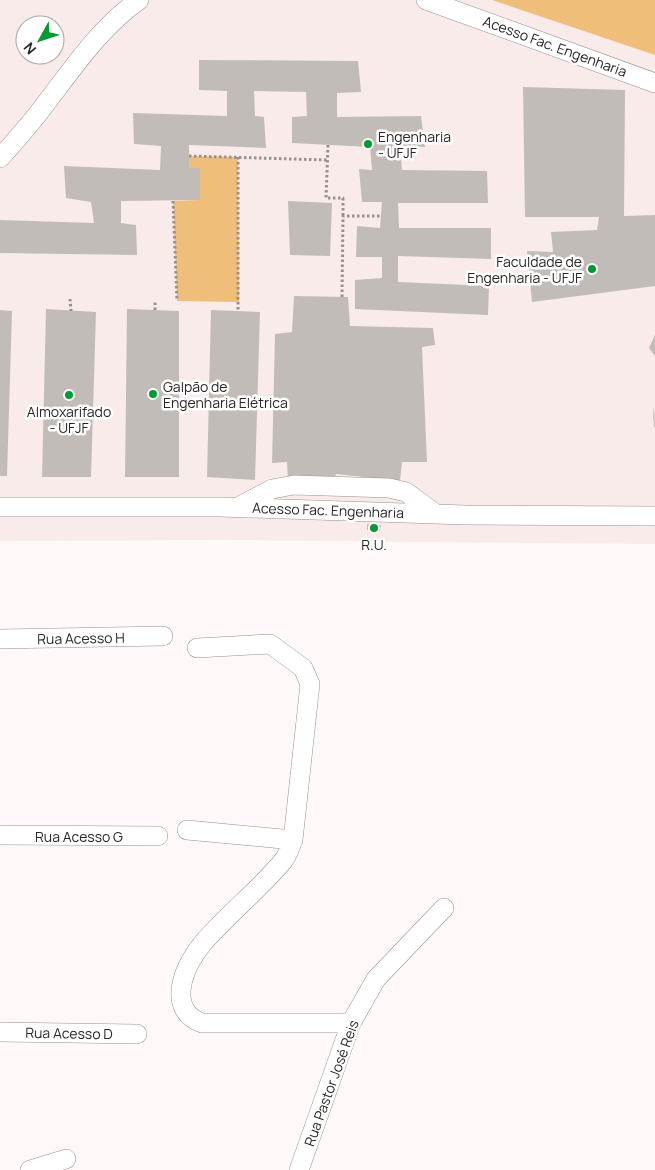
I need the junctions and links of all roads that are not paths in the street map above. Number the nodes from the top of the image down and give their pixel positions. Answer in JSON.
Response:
{"nodes":[{"id":1,"x":139,"y":0,"type":"edge"},
{"id":2,"x":426,"y":0,"type":"edge"},
{"id":3,"x":655,"y":83,"type":"edge"},
{"id":4,"x":0,"y":158,"type":"edge"},
{"id":5,"x":0,"y":507,"type":"edge"},
{"id":6,"x":655,"y":516,"type":"edge"},
{"id":7,"x":163,"y":636,"type":"dead end"},
{"id":8,"x":0,"y":639,"type":"edge"},
{"id":9,"x":197,"y":648,"type":"dead end"},
{"id":10,"x":187,"y":830,"type":"dead end"},
{"id":11,"x":0,"y":835,"type":"edge"},
{"id":12,"x":158,"y":836,"type":"dead end"},
{"id":13,"x":293,"y":840,"type":"junction"},
{"id":14,"x":444,"y":908,"type":"dead end"},
{"id":15,"x":350,"y":1023,"type":"junction"},
{"id":16,"x":0,"y":1032,"type":"edge"},
{"id":17,"x":137,"y":1034,"type":"dead end"},
{"id":18,"x":66,"y":1159,"type":"dead end"},
{"id":19,"x":30,"y":1170,"type":"edge"},
{"id":20,"x":299,"y":1170,"type":"edge"}],
"edges":[{"from":1,"to":4,"type":"street"},
{"from":2,"to":3,"type":"street","name":"Acesso Fac. Engenharia"},
{"from":5,"to":6,"type":"street","name":"Acesso Fac. Engenharia"},
{"from":7,"to":8,"type":"street","name":"Rua Acesso H"},
{"from":9,"to":13,"type":"street"},
{"from":10,"to":13,"type":"street"},
{"from":11,"to":12,"type":"street","name":"Rua Acesso G"},
{"from":13,"to":15,"type":"street"},
{"from":14,"to":15,"type":"street","name":"Rua Pastor José Reis"},
{"from":15,"to":20,"type":"street","name":"Rua Pastor José Reis"},
{"from":16,"to":17,"type":"street","name":"Rua Acesso D"},
{"from":18,"to":19,"type":"street"}]}
